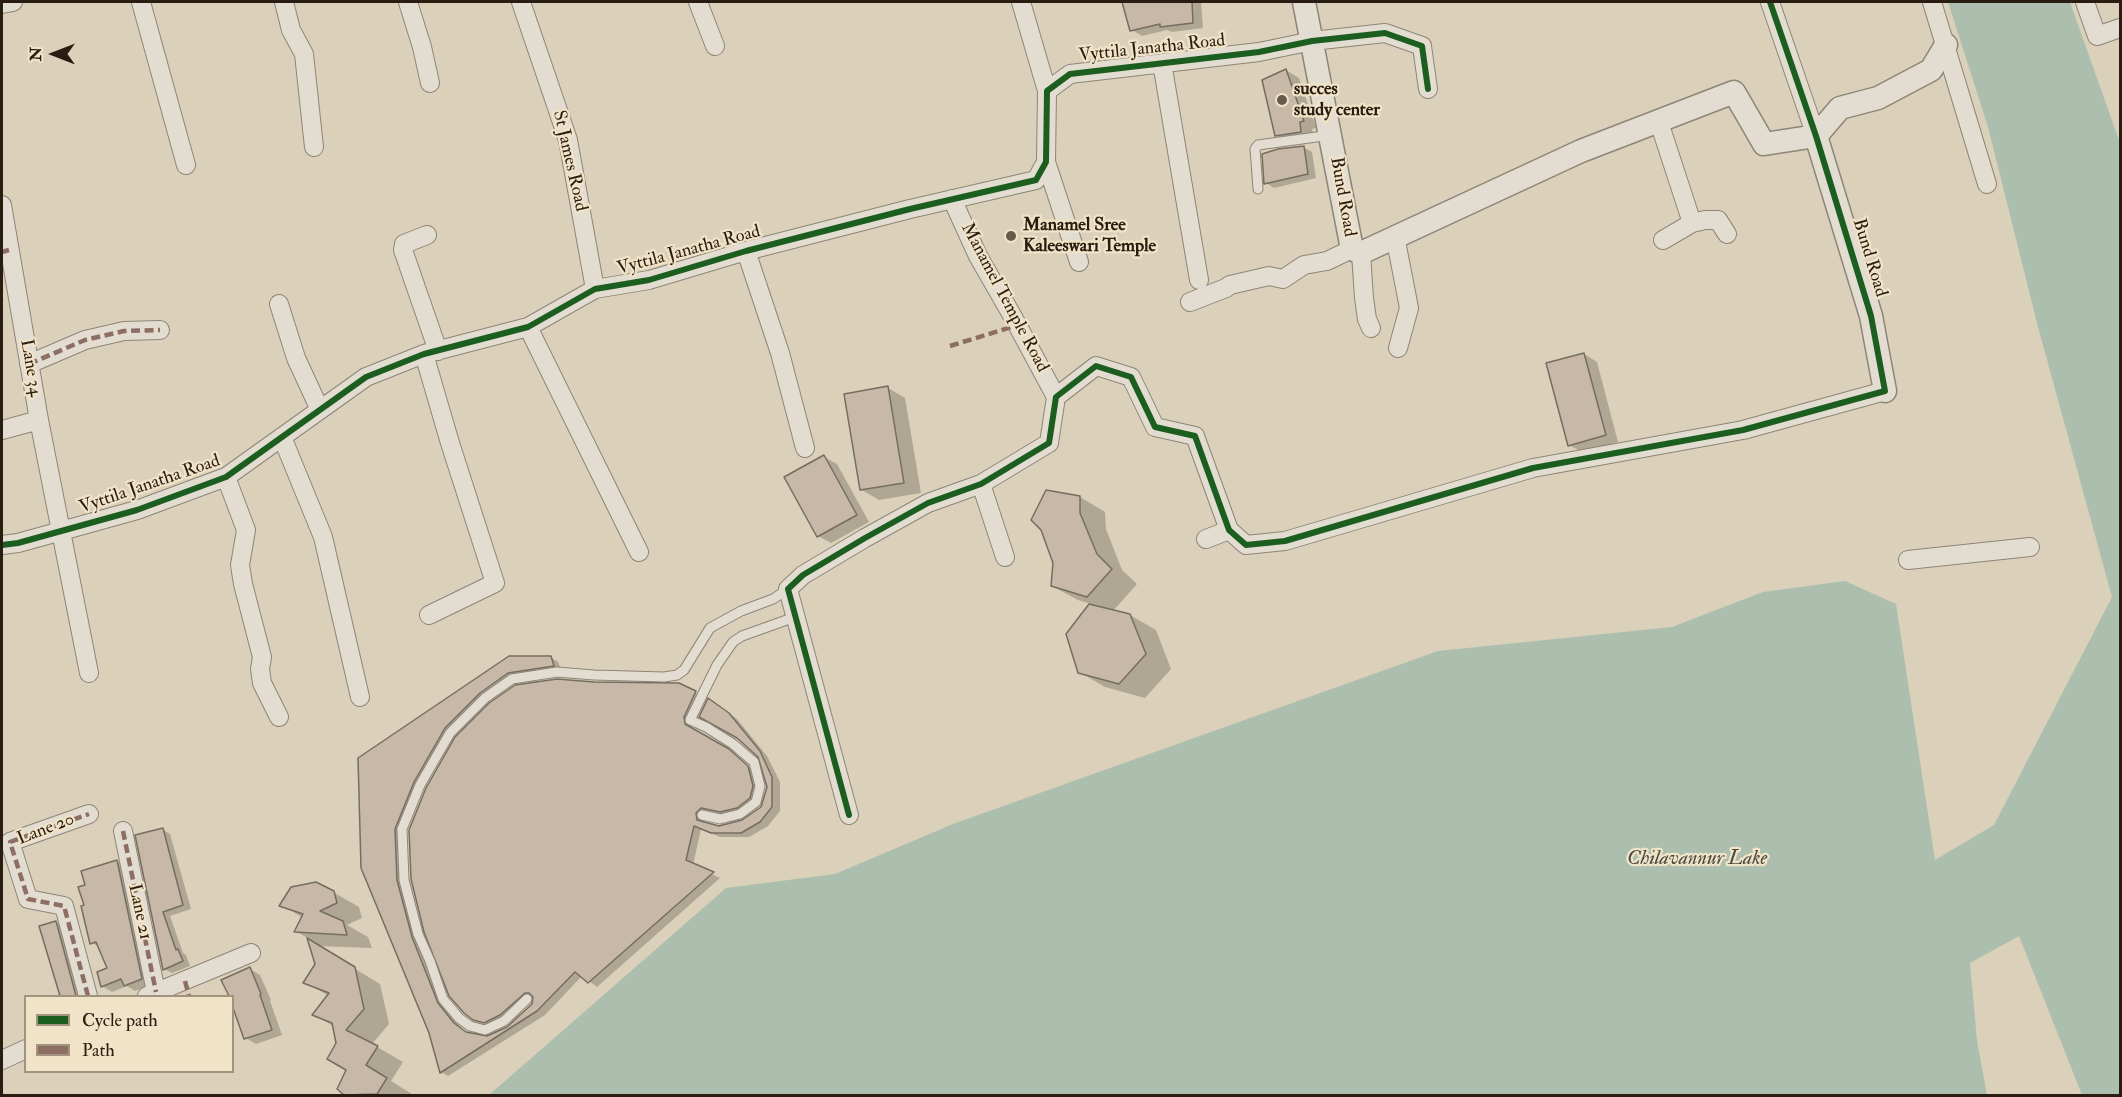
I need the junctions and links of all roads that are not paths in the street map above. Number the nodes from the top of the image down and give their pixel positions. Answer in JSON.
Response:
{"nodes":[{"id":1,"x":13,"y":2,"type":"edge"},
{"id":2,"x":141,"y":2,"type":"edge"},
{"id":3,"x":284,"y":2,"type":"edge"},
{"id":4,"x":408,"y":2,"type":"edge"},
{"id":5,"x":520,"y":2,"type":"edge"},
{"id":6,"x":698,"y":2,"type":"edge"},
{"id":7,"x":1022,"y":2,"type":"edge"},
{"id":8,"x":1304,"y":2,"type":"edge"},
{"id":9,"x":1770,"y":2,"type":"edge"},
{"id":10,"x":1932,"y":2,"type":"edge"},
{"id":11,"x":2085,"y":2,"type":"edge"},
{"id":12,"x":2,"y":4,"type":"edge"},
{"id":13,"x":2121,"y":28,"type":"edge"},
{"id":14,"x":1312,"y":41,"type":"junction"},
{"id":15,"x":1946,"y":45,"type":"junction"},
{"id":16,"x":715,"y":46,"type":"dead end"},
{"id":17,"x":1162,"y":63,"type":"junction"},
{"id":18,"x":430,"y":83,"type":"dead end"},
{"id":19,"x":1428,"y":89,"type":"dead end"},
{"id":20,"x":1047,"y":91,"type":"junction"},
{"id":21,"x":1659,"y":122,"type":"junction"},
{"id":22,"x":1330,"y":135,"type":"junction"},
{"id":23,"x":1816,"y":136,"type":"junction"},
{"id":24,"x":314,"y":147,"type":"dead end"},
{"id":25,"x":1047,"y":162,"type":"junction"},
{"id":26,"x":186,"y":165,"type":"dead end"},
{"id":27,"x":1987,"y":184,"type":"dead end"},
{"id":28,"x":1258,"y":189,"type":"dead end"},
{"id":29,"x":952,"y":199,"type":"junction"},
{"id":30,"x":2,"y":205,"type":"edge"},
{"id":31,"x":1692,"y":223,"type":"junction"},
{"id":32,"x":1727,"y":234,"type":"dead end"},
{"id":33,"x":427,"y":235,"type":"dead end"},
{"id":34,"x":1395,"y":236,"type":"junction"},
{"id":35,"x":1663,"y":240,"type":"dead end"},
{"id":36,"x":5,"y":251,"type":"edge"},
{"id":37,"x":746,"y":251,"type":"junction"},
{"id":38,"x":1357,"y":251,"type":"junction"},
{"id":39,"x":1079,"y":262,"type":"dead end"},
{"id":40,"x":1199,"y":280,"type":"dead end"},
{"id":41,"x":595,"y":289,"type":"junction"},
{"id":42,"x":1190,"y":302,"type":"dead end"},
{"id":43,"x":279,"y":304,"type":"dead end"},
{"id":44,"x":528,"y":327,"type":"junction"},
{"id":45,"x":1371,"y":328,"type":"dead end"},
{"id":46,"x":160,"y":330,"type":"dead end"},
{"id":47,"x":1398,"y":348,"type":"dead end"},
{"id":48,"x":431,"y":353,"type":"junction"},
{"id":49,"x":29,"y":364,"type":"junction"},
{"id":50,"x":1885,"y":391,"type":"joint"},
{"id":51,"x":1056,"y":397,"type":"junction"},
{"id":52,"x":320,"y":410,"type":"junction"},
{"id":53,"x":39,"y":420,"type":"junction"},
{"id":54,"x":2,"y":430,"type":"edge"},
{"id":55,"x":282,"y":437,"type":"junction"},
{"id":56,"x":806,"y":448,"type":"dead end"},
{"id":57,"x":226,"y":477,"type":"junction"},
{"id":58,"x":981,"y":484,"type":"junction"},
{"id":59,"x":1228,"y":530,"type":"junction"},
{"id":60,"x":62,"y":531,"type":"junction"},
{"id":61,"x":1206,"y":539,"type":"dead end"},
{"id":62,"x":2,"y":545,"type":"edge"},
{"id":63,"x":2030,"y":547,"type":"dead end"},
{"id":64,"x":639,"y":552,"type":"dead end"},
{"id":65,"x":1005,"y":557,"type":"dead end"},
{"id":66,"x":1908,"y":560,"type":"dead end"},
{"id":67,"x":789,"y":589,"type":"junction"},
{"id":68,"x":429,"y":615,"type":"dead end"},
{"id":69,"x":795,"y":617,"type":"junction"},
{"id":70,"x":89,"y":673,"type":"dead end"},
{"id":71,"x":360,"y":697,"type":"dead end"},
{"id":72,"x":279,"y":717,"type":"dead end"},
{"id":73,"x":89,"y":814,"type":"dead end"},
{"id":74,"x":702,"y":815,"type":"dead end"},
{"id":75,"x":849,"y":815,"type":"dead end"},
{"id":76,"x":123,"y":831,"type":"dead end"},
{"id":77,"x":250,"y":953,"type":"dead end"},
{"id":78,"x":187,"y":989,"type":"edge"},
{"id":79,"x":150,"y":994,"type":"edge"},
{"id":80,"x":88,"y":995,"type":"edge"},
{"id":81,"x":527,"y":999,"type":"dead end"},
{"id":82,"x":24,"y":1050,"type":"edge"},
{"id":83,"x":2,"y":1060,"type":"edge"}],
"edges":[{"from":1,"to":12,"type":"street"},
{"from":2,"to":26,"type":"street"},
{"from":3,"to":24,"type":"street"},
{"from":4,"to":18,"type":"street"},
{"from":5,"to":41,"type":"street","name":"St James Road"},
{"from":6,"to":16,"type":"street"},
{"from":7,"to":20,"type":"street"},
{"from":8,"to":14,"type":"street","name":"Bund Road"},
{"from":9,"to":23,"type":"street"},
{"from":10,"to":15,"type":"street"},
{"from":11,"to":13,"type":"street"},
{"from":14,"to":17,"type":"street","name":"Vyttila Janatha Road"},
{"from":14,"to":19,"type":"street","name":"Vyttila Janatha Road"},
{"from":14,"to":22,"type":"street","name":"Bund Road"},
{"from":15,"to":23,"type":"street"},
{"from":15,"to":27,"type":"street"},
{"from":17,"to":20,"type":"street","name":"Vyttila Janatha Road"},
{"from":17,"to":40,"type":"street"},
{"from":20,"to":25,"type":"street"},
{"from":21,"to":23,"type":"street","name":"Bund Road"},
{"from":21,"to":31,"type":"street"},
{"from":21,"to":34,"type":"street","name":"Bund Road"},
{"from":22,"to":28,"type":"lane"},
{"from":22,"to":38,"type":"street","name":"Bund Road"},
{"from":23,"to":50,"type":"street","name":"Bund Road"},
{"from":25,"to":29,"type":"street","name":"Vyttila Janatha Road"},
{"from":25,"to":39,"type":"street"},
{"from":29,"to":37,"type":"street","name":"Vyttila Janatha Road"},
{"from":29,"to":51,"type":"street","name":"Manamel Temple Road"},
{"from":30,"to":36,"type":"street","name":"Lane 34"},
{"from":31,"to":32,"type":"street"},
{"from":31,"to":35,"type":"street"},
{"from":33,"to":48,"type":"street"},
{"from":34,"to":38,"type":"street","name":"Bund Road"},
{"from":34,"to":47,"type":"street"},
{"from":36,"to":49,"type":"street","name":"Lane 34"},
{"from":37,"to":41,"type":"street","name":"Vyttila Janatha Road"},
{"from":37,"to":56,"type":"street"},
{"from":38,"to":42,"type":"street"},
{"from":38,"to":45,"type":"street"},
{"from":41,"to":44,"type":"street","name":"Vyttila Janatha Road"},
{"from":43,"to":52,"type":"street"},
{"from":44,"to":48,"type":"street","name":"Vyttila Janatha Road"},
{"from":44,"to":64,"type":"street"},
{"from":46,"to":49,"type":"street"},
{"from":48,"to":52,"type":"street","name":"Vyttila Janatha Road"},
{"from":48,"to":68,"type":"street"},
{"from":49,"to":53,"type":"street","name":"Lane 34"},
{"from":50,"to":59,"type":"street"},
{"from":51,"to":58,"type":"street"},
{"from":51,"to":59,"type":"street"},
{"from":52,"to":55,"type":"street","name":"Vyttila Janatha Road"},
{"from":53,"to":54,"type":"street"},
{"from":53,"to":60,"type":"street","name":"Lane 34"},
{"from":55,"to":57,"type":"street","name":"Vyttila Janatha Road"},
{"from":55,"to":71,"type":"street"},
{"from":57,"to":60,"type":"street","name":"Vyttila Janatha Road"},
{"from":57,"to":72,"type":"street"},
{"from":58,"to":65,"type":"street"},
{"from":58,"to":67,"type":"street"},
{"from":59,"to":61,"type":"street"},
{"from":60,"to":62,"type":"street","name":"Vyttila Janatha Road"},
{"from":60,"to":70,"type":"street","name":"Lane 34"},
{"from":63,"to":66,"type":"street"},
{"from":67,"to":69,"type":"street"},
{"from":67,"to":81,"type":"lane"},
{"from":69,"to":74,"type":"lane"},
{"from":69,"to":75,"type":"street"},
{"from":73,"to":80,"type":"street","name":"Lane 20"},
{"from":76,"to":79,"type":"street","name":"Lane 21"},
{"from":77,"to":78,"type":"street"},
{"from":78,"to":79,"type":"street"},
{"from":82,"to":83,"type":"street"}]}
